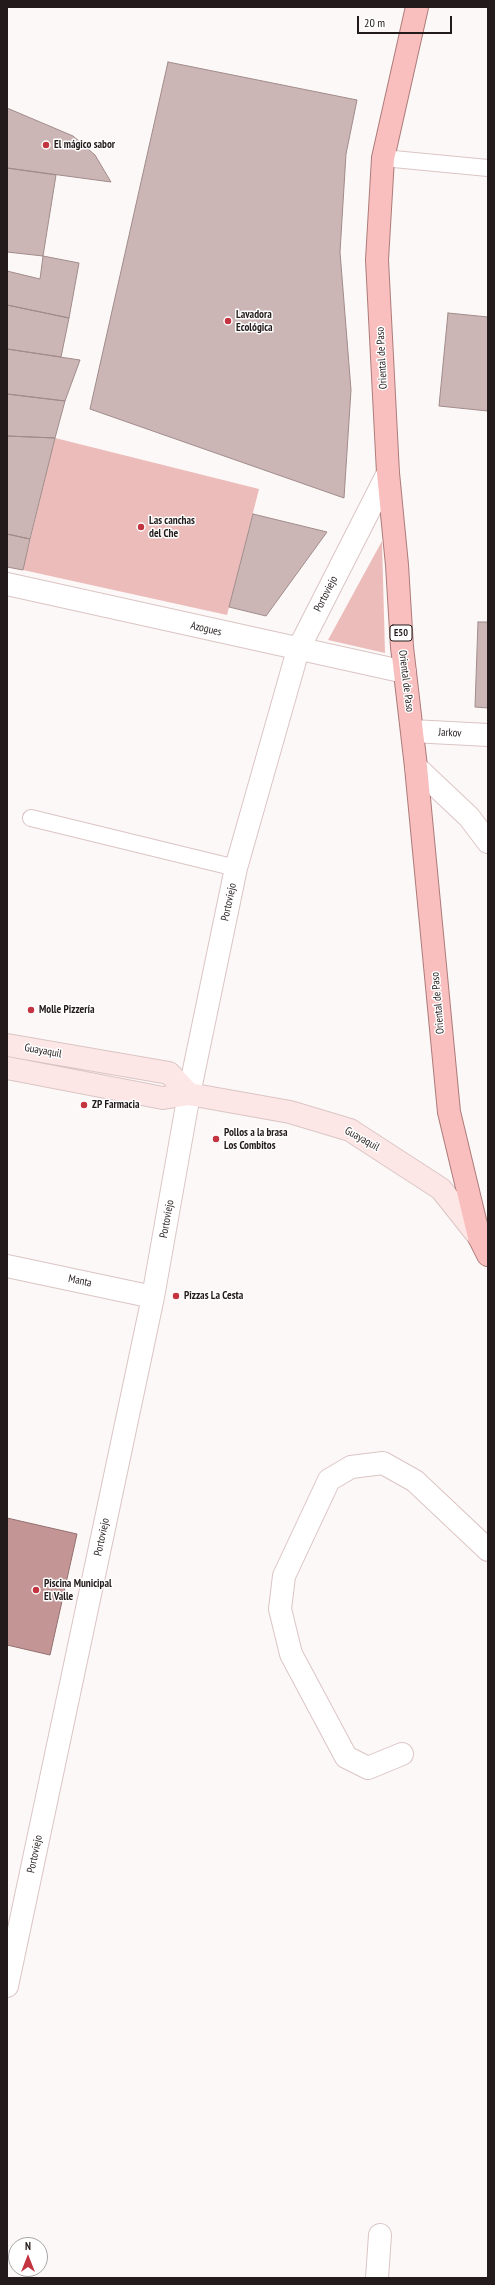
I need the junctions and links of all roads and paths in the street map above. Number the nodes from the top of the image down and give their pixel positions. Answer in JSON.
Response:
{"nodes":[{"id":1,"x":417,"y":7,"type":"edge"},
{"id":2,"x":383,"y":158,"type":"junction"},
{"id":3,"x":488,"y":168,"type":"edge"},
{"id":4,"x":388,"y":473,"type":"junction"},
{"id":5,"x":7,"y":584,"type":"edge"},
{"id":6,"x":298,"y":650,"type":"junction"},
{"id":7,"x":405,"y":672,"type":"junction"},
{"id":8,"x":412,"y":731,"type":"junction"},
{"id":9,"x":488,"y":735,"type":"edge"},
{"id":10,"x":416,"y":767,"type":"junction"},
{"id":11,"x":31,"y":818,"type":"dead end"},
{"id":12,"x":488,"y":842,"type":"edge"},
{"id":13,"x":236,"y":868,"type":"junction"},
{"id":14,"x":7,"y":1045,"type":"edge"},
{"id":15,"x":7,"y":1068,"type":"edge"},
{"id":16,"x":189,"y":1094,"type":"junction"},
{"id":17,"x":483,"y":1246,"type":"edge"},
{"id":18,"x":7,"y":1266,"type":"edge"},
{"id":19,"x":153,"y":1297,"type":"junction"},
{"id":20,"x":488,"y":1550,"type":"edge"},
{"id":21,"x":402,"y":1754,"type":"dead end"},
{"id":22,"x":7,"y":1986,"type":"edge"},
{"id":23,"x":380,"y":2234,"type":"dead end"},
{"id":24,"x":377,"y":2278,"type":"edge"}],
"edges":[{"from":1,"to":2,"type":"highway","name":"Oriental de Paso","number":"E50"},
{"from":2,"to":3,"type":"lane"},
{"from":2,"to":4,"type":"highway","name":"Oriental de Paso","number":"E50"},
{"from":4,"to":6,"type":"street","name":"Portoviejo"},
{"from":4,"to":7,"type":"highway","name":"Oriental de Paso","number":"E50"},
{"from":5,"to":6,"type":"street","name":"Azogues"},
{"from":6,"to":7,"type":"street","name":"Azogues"},
{"from":6,"to":13,"type":"street","name":"Portoviejo"},
{"from":7,"to":8,"type":"highway","name":"Oriental de Paso","number":"E50"},
{"from":8,"to":9,"type":"street","name":"Jarkov"},
{"from":8,"to":10,"type":"highway","name":"Oriental de Paso","number":"E50"},
{"from":10,"to":12,"type":"street"},
{"from":10,"to":17,"type":"highway","name":"Oriental de Paso","number":"E50"},
{"from":11,"to":13,"type":"lane"},
{"from":13,"to":16,"type":"street","name":"Portoviejo"},
{"from":14,"to":16,"type":"main road","name":"Guayaquil"},
{"from":15,"to":16,"type":"main road","name":"Guayaquil"},
{"from":16,"to":17,"type":"main road","name":"Guayaquil"},
{"from":16,"to":19,"type":"street","name":"Portoviejo"},
{"from":18,"to":19,"type":"street","name":"Manta"},
{"from":19,"to":22,"type":"street","name":"Portoviejo"},
{"from":20,"to":21,"type":"street"},
{"from":23,"to":24,"type":"street"}]}
